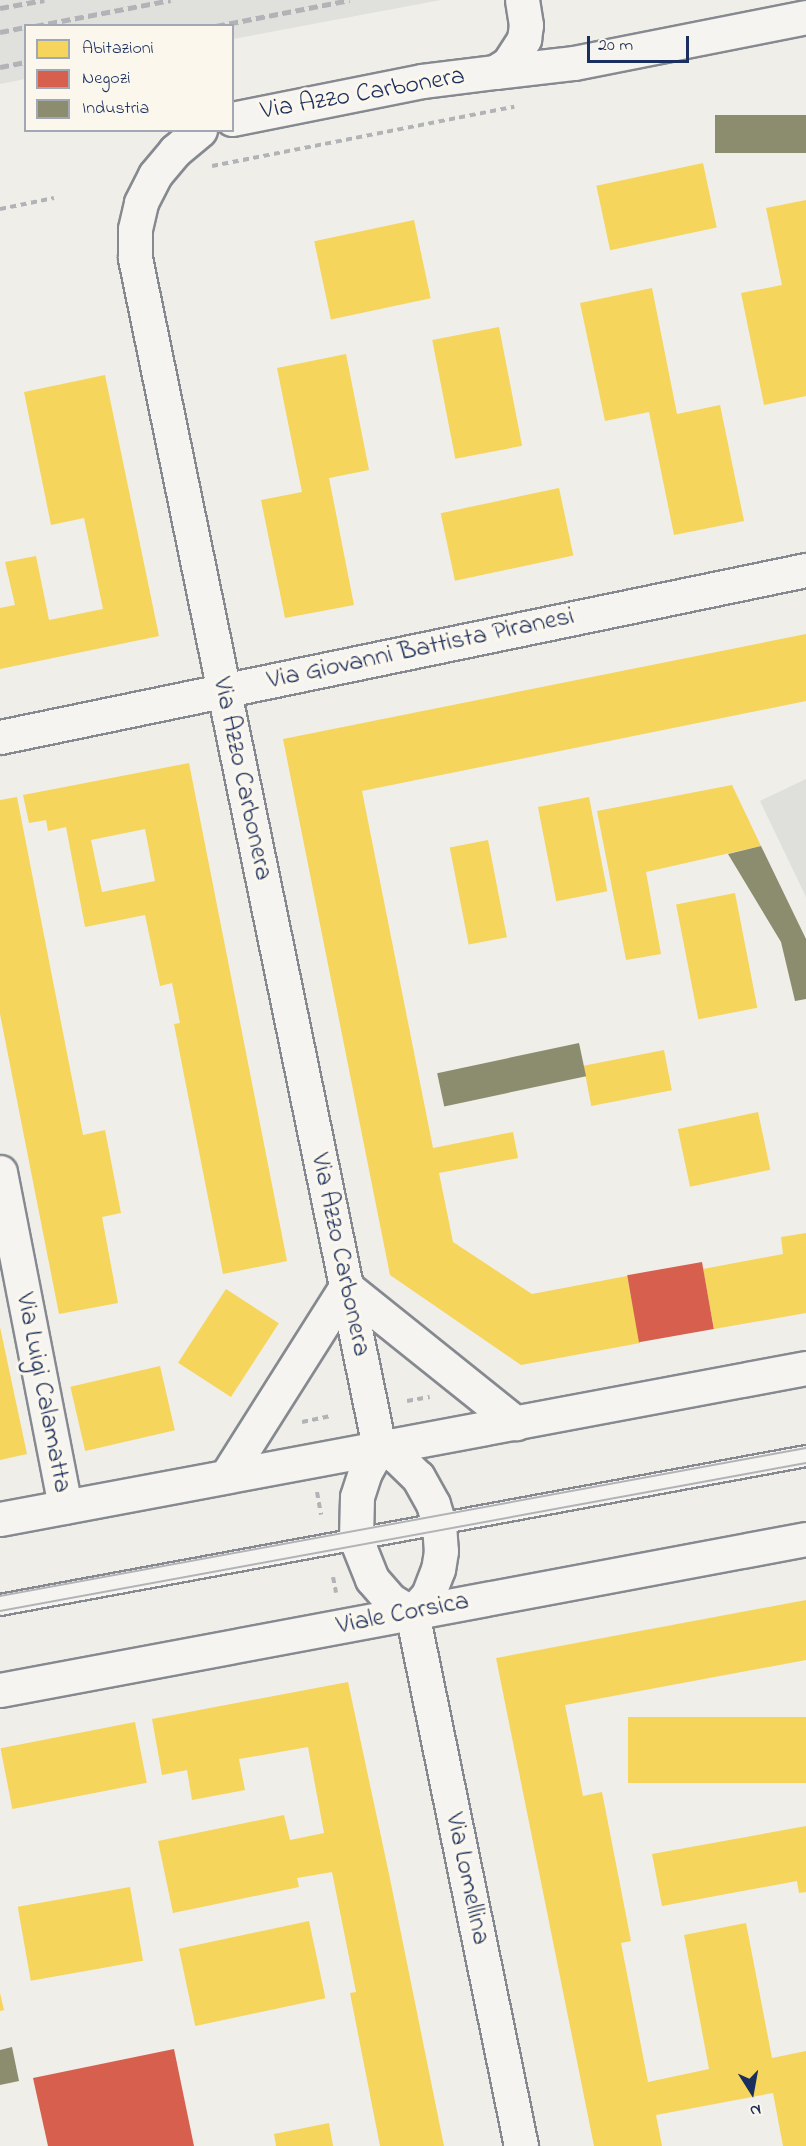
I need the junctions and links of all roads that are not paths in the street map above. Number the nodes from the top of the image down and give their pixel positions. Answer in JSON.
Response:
{"nodes":[{"id":1,"x":516,"y":0,"type":"edge"},
{"id":2,"x":522,"y":0,"type":"edge"},
{"id":3,"x":806,"y":17,"type":"edge"},
{"id":4,"x":495,"y":72,"type":"junction"},
{"id":5,"x":422,"y":81,"type":"junction"},
{"id":6,"x":234,"y":118,"type":"edge"},
{"id":7,"x":198,"y":132,"type":"edge"},
{"id":8,"x":806,"y":570,"type":"edge"},
{"id":9,"x":223,"y":691,"type":"junction"},
{"id":10,"x":0,"y":737,"type":"edge"},
{"id":11,"x":0,"y":1172,"type":"edge"},
{"id":12,"x":346,"y":1287,"type":"junction"},
{"id":13,"x":806,"y":1368,"type":"edge"},
{"id":14,"x":516,"y":1423,"type":"junction"},
{"id":15,"x":379,"y":1447,"type":"junction"},
{"id":16,"x":806,"y":1456,"type":"edge"},
{"id":17,"x":227,"y":1475,"type":"junction"},
{"id":18,"x":64,"y":1507,"type":"junction"},
{"id":19,"x":0,"y":1520,"type":"edge"},
{"id":20,"x":439,"y":1524,"type":"junction"},
{"id":21,"x":356,"y":1539,"type":"junction"},
{"id":22,"x":806,"y":1539,"type":"edge"},
{"id":23,"x":0,"y":1605,"type":"edge"},
{"id":24,"x":412,"y":1613,"type":"junction"},
{"id":25,"x":0,"y":1690,"type":"edge"},
{"id":26,"x":521,"y":2146,"type":"edge"}],
"edges":[{"from":1,"to":5,"type":"street"},
{"from":2,"to":4,"type":"street"},
{"from":3,"to":4,"type":"street","name":"Via Azzo Carbonera"},
{"from":4,"to":5,"type":"street","name":"Via Azzo Carbonera"},
{"from":5,"to":6,"type":"street","name":"Via Azzo Carbonera"},
{"from":7,"to":9,"type":"street","name":"Via Azzo Carbonera"},
{"from":8,"to":9,"type":"street","name":"Via Giovanni Battista Piranesi"},
{"from":9,"to":10,"type":"street","name":"Via Giovanni Battista Piranesi"},
{"from":9,"to":12,"type":"street","name":"Via Azzo Carbonera"},
{"from":11,"to":18,"type":"street","name":"Via Luigi Calamatta"},
{"from":12,"to":14,"type":"street"},
{"from":12,"to":15,"type":"street","name":"Via Azzo Carbonera"},
{"from":12,"to":17,"type":"street"},
{"from":13,"to":14,"type":"street"},
{"from":14,"to":15,"type":"street"},
{"from":15,"to":17,"type":"street"},
{"from":15,"to":20,"type":"street"},
{"from":15,"to":21,"type":"street"},
{"from":16,"to":20,"type":"lane"},
{"from":17,"to":18,"type":"street"},
{"from":18,"to":19,"type":"street"},
{"from":20,"to":21,"type":"lane"},
{"from":20,"to":24,"type":"street"},
{"from":21,"to":23,"type":"lane"},
{"from":21,"to":24,"type":"street"},
{"from":22,"to":24,"type":"street","name":"Viale Corsica"},
{"from":24,"to":25,"type":"street","name":"Viale Corsica"},
{"from":24,"to":26,"type":"street","name":"Via Lomellina"}]}
